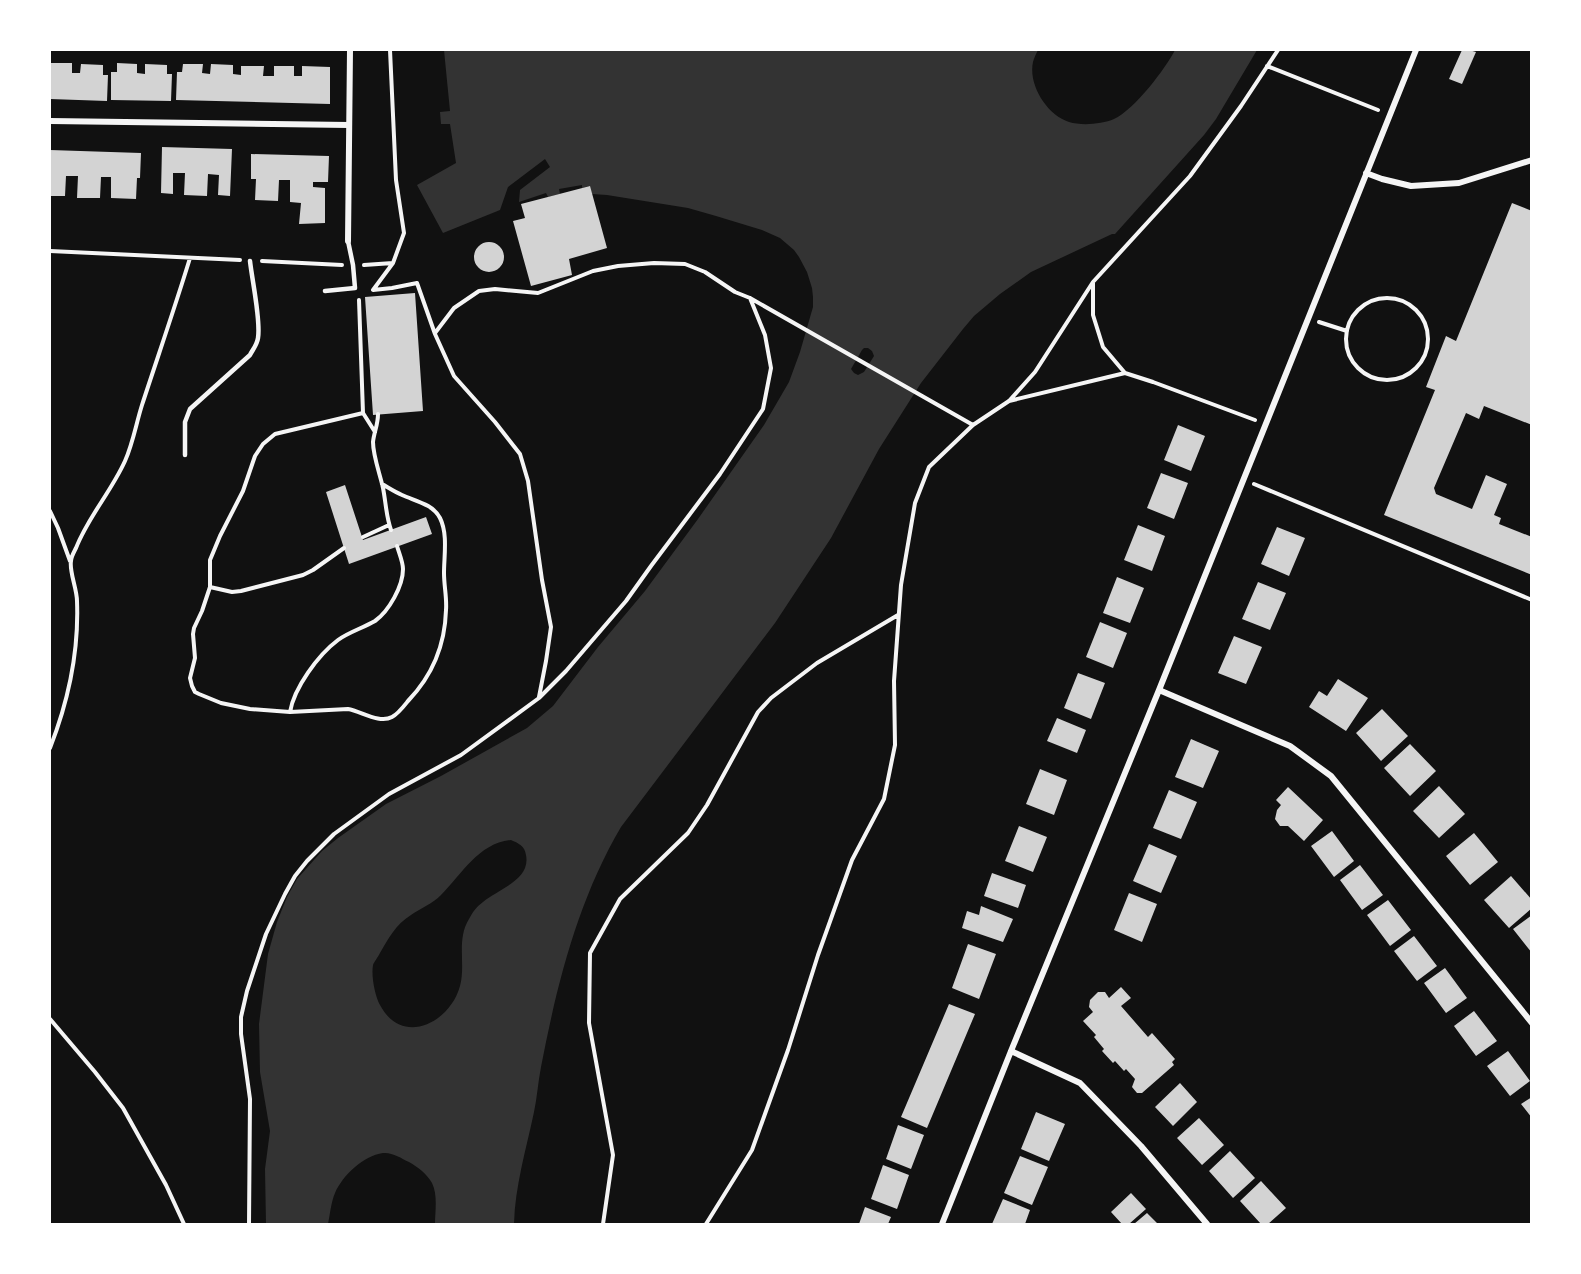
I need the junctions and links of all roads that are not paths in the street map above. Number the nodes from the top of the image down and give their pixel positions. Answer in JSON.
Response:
{"nodes":[{"id":1,"x":350,"y":50,"type":"edge"},
{"id":2,"x":1416,"y":50,"type":"edge"},
{"id":3,"x":50,"y":121,"type":"edge"},
{"id":4,"x":350,"y":125,"type":"junction"},
{"id":5,"x":1532,"y":160,"type":"edge"},
{"id":6,"x":1366,"y":172,"type":"junction"},
{"id":7,"x":348,"y":241,"type":"joint"},
{"id":8,"x":249,"y":261,"type":"road end"},
{"id":9,"x":326,"y":291,"type":"dead end"},
{"id":10,"x":184,"y":455,"type":"dead end"},
{"id":11,"x":1159,"y":690,"type":"junction"},
{"id":12,"x":1532,"y":1023,"type":"edge"},
{"id":13,"x":1011,"y":1051,"type":"junction"},
{"id":14,"x":942,"y":1224,"type":"edge"},
{"id":15,"x":1208,"y":1224,"type":"edge"}],
"edges":[{"from":1,"to":4,"type":"street"},
{"from":2,"to":6,"type":"street"},
{"from":3,"to":4,"type":"street"},
{"from":4,"to":7,"type":"street"},
{"from":5,"to":6,"type":"street"},
{"from":6,"to":11,"type":"street"},
{"from":7,"to":9,"type":"lane"},
{"from":8,"to":10,"type":"lane"},
{"from":11,"to":12,"type":"street"},
{"from":11,"to":13,"type":"street"},
{"from":13,"to":14,"type":"street"},
{"from":13,"to":15,"type":"street"}]}
